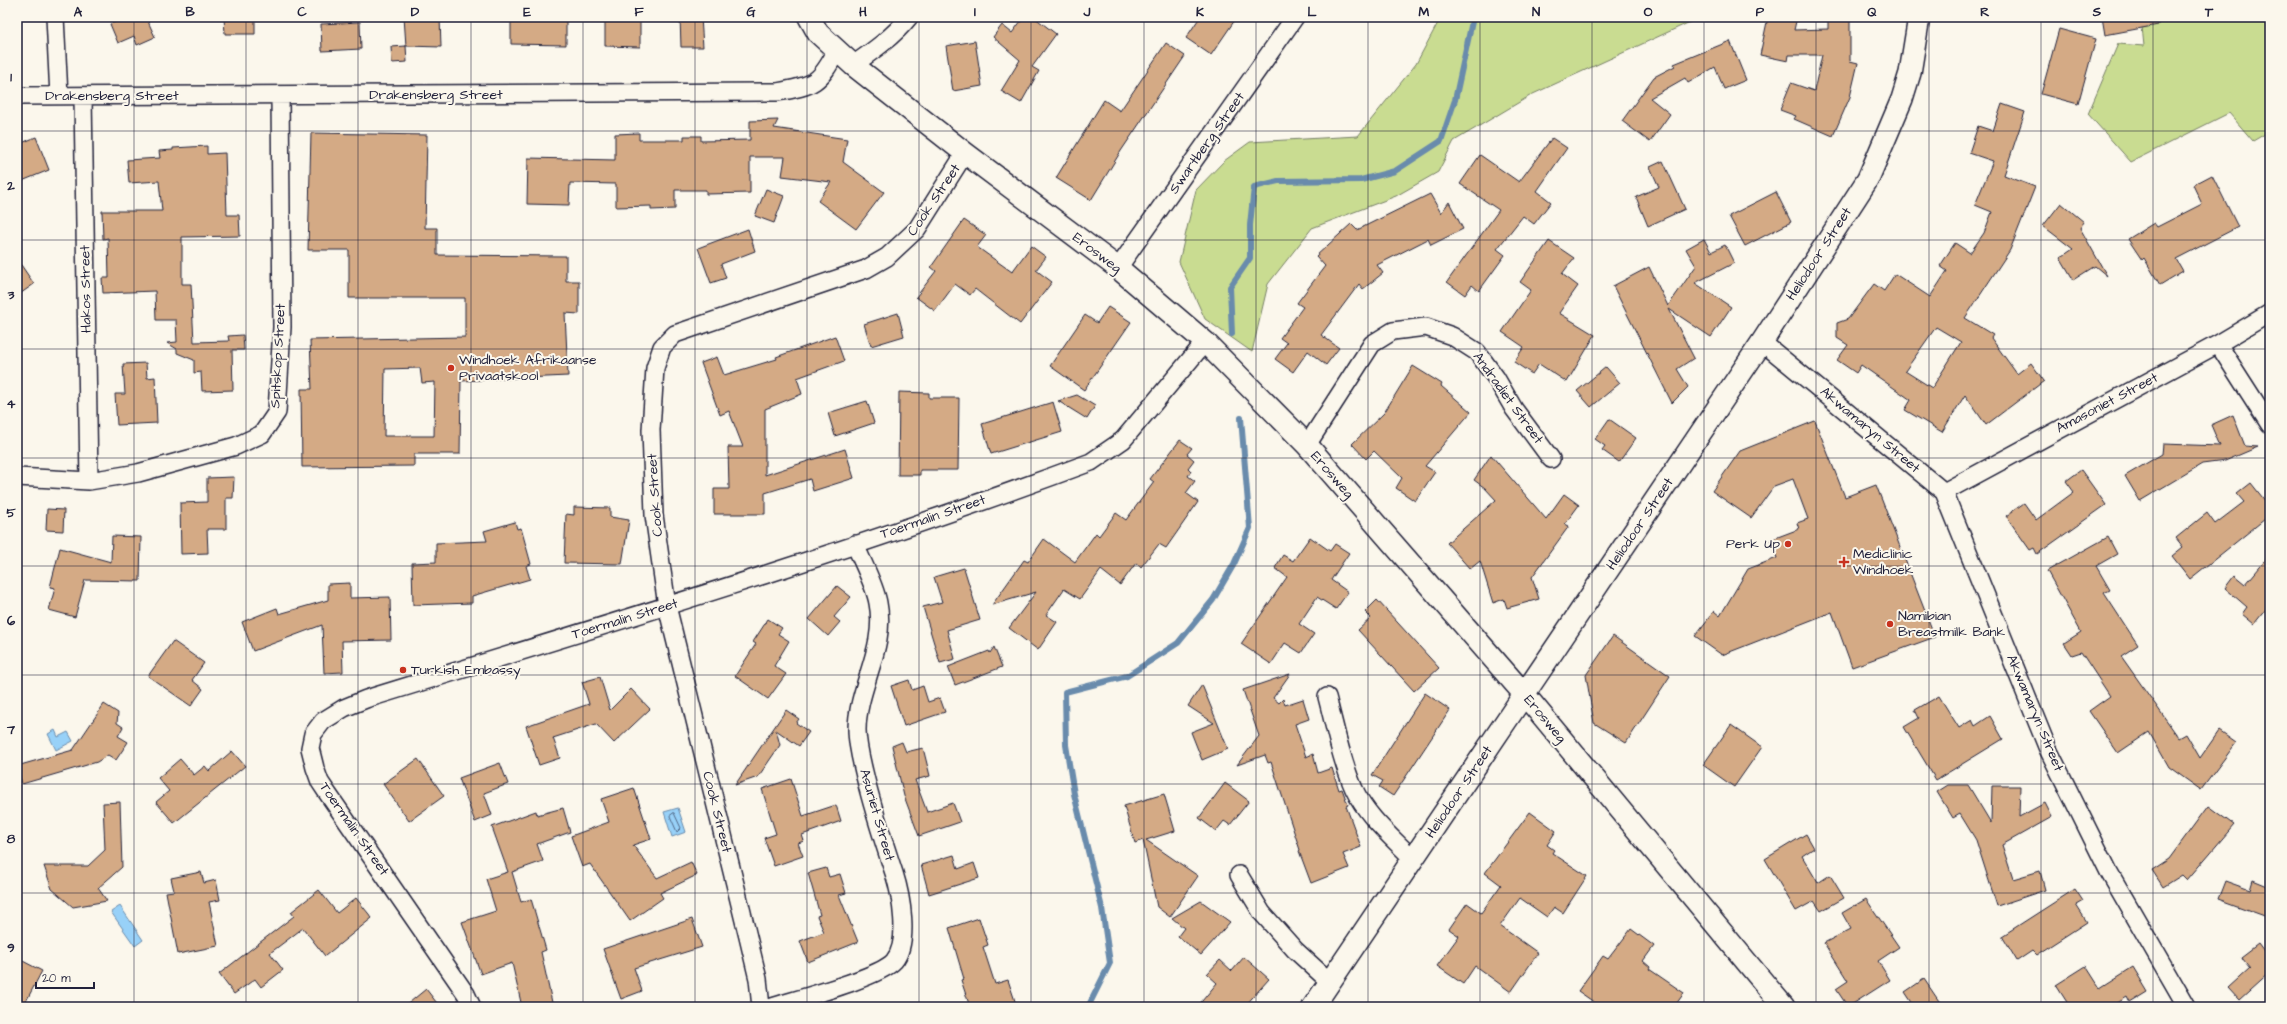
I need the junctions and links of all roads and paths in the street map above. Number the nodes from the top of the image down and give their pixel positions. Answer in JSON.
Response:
{"nodes":[{"id":1,"x":55,"y":17,"type":"edge"},
{"id":2,"x":809,"y":17,"type":"edge"},
{"id":3,"x":909,"y":17,"type":"edge"},
{"id":4,"x":1295,"y":17,"type":"edge"},
{"id":5,"x":1919,"y":17,"type":"edge"},
{"id":6,"x":837,"y":50,"type":"junction"},
{"id":7,"x":853,"y":65,"type":"junction"},
{"id":8,"x":280,"y":95,"type":"junction"},
{"id":9,"x":17,"y":96,"type":"edge"},
{"id":10,"x":59,"y":96,"type":"junction"},
{"id":11,"x":83,"y":97,"type":"junction"},
{"id":12,"x":965,"y":154,"type":"junction"},
{"id":13,"x":1118,"y":268,"type":"junction"},
{"id":14,"x":2270,"y":313,"type":"edge"},
{"id":15,"x":1205,"y":342,"type":"junction"},
{"id":16,"x":1762,"y":342,"type":"junction"},
{"id":17,"x":2218,"y":344,"type":"junction"},
{"id":18,"x":2270,"y":425,"type":"edge"},
{"id":19,"x":1307,"y":445,"type":"junction"},
{"id":20,"x":1551,"y":459,"type":"dead end"},
{"id":21,"x":17,"y":476,"type":"edge"},
{"id":22,"x":89,"y":481,"type":"junction"},
{"id":23,"x":1944,"y":492,"type":"junction"},
{"id":24,"x":855,"y":544,"type":"junction"},
{"id":25,"x":667,"y":606,"type":"junction"},
{"id":26,"x":1525,"y":695,"type":"junction"},
{"id":27,"x":1327,"y":697,"type":"dead end"},
{"id":28,"x":1414,"y":860,"type":"junction"},
{"id":29,"x":1239,"y":875,"type":"dead end"},
{"id":30,"x":1330,"y":982,"type":"junction"},
{"id":31,"x":472,"y":1007,"type":"edge"},
{"id":32,"x":761,"y":1007,"type":"edge"},
{"id":33,"x":772,"y":1007,"type":"edge"},
{"id":34,"x":1313,"y":1007,"type":"edge"},
{"id":35,"x":1784,"y":1007,"type":"edge"},
{"id":36,"x":2187,"y":1007,"type":"edge"}],
"edges":[{"from":1,"to":10,"type":"street"},
{"from":2,"to":6,"type":"street","name":"Erosweg"},
{"from":3,"to":7,"type":"street"},
{"from":4,"to":13,"type":"street","name":"Swartberg Street"},
{"from":5,"to":16,"type":"street","name":"Heliodoor Street"},
{"from":6,"to":7,"type":"street","name":"Erosweg"},
{"from":6,"to":8,"type":"street","name":"Drakensberg Street"},
{"from":7,"to":12,"type":"street","name":"Erosweg"},
{"from":8,"to":11,"type":"street","name":"Drakensberg Street"},
{"from":8,"to":22,"type":"street","name":"Spitskop Street"},
{"from":9,"to":10,"type":"street","name":"Drakensberg Street"},
{"from":10,"to":11,"type":"street","name":"Drakensberg Street"},
{"from":11,"to":22,"type":"street","name":"Hakos Street"},
{"from":12,"to":13,"type":"street","name":"Erosweg"},
{"from":12,"to":25,"type":"street","name":"Cook Street"},
{"from":13,"to":15,"type":"street","name":"Erosweg"},
{"from":14,"to":17,"type":"street","name":"Amasoniet Street"},
{"from":15,"to":19,"type":"street","name":"Erosweg"},
{"from":15,"to":24,"type":"street","name":"Toermalin Street"},
{"from":16,"to":23,"type":"street","name":"Akwamaryn Street"},
{"from":16,"to":26,"type":"street","name":"Heliodoor Street"},
{"from":17,"to":18,"type":"street"},
{"from":17,"to":23,"type":"street","name":"Amasoniet Street"},
{"from":19,"to":20,"type":"street","name":"Andradiet Street"},
{"from":19,"to":26,"type":"street","name":"Erosweg"},
{"from":21,"to":22,"type":"street","name":"Spitskop Street"},
{"from":23,"to":36,"type":"street","name":"Akwamaryn Street"},
{"from":24,"to":25,"type":"street","name":"Toermalin Street"},
{"from":24,"to":33,"type":"street","name":"Asuriet Street"},
{"from":25,"to":31,"type":"street","name":"Toermalin Street"},
{"from":25,"to":32,"type":"street","name":"Cook Street"},
{"from":26,"to":28,"type":"street","name":"Heliodoor Street"},
{"from":26,"to":35,"type":"street","name":"Erosweg"},
{"from":27,"to":28,"type":"street"},
{"from":28,"to":30,"type":"street","name":"Heliodoor Street"},
{"from":29,"to":30,"type":"street"},
{"from":30,"to":34,"type":"street","name":"Heliodoor Street"}]}
